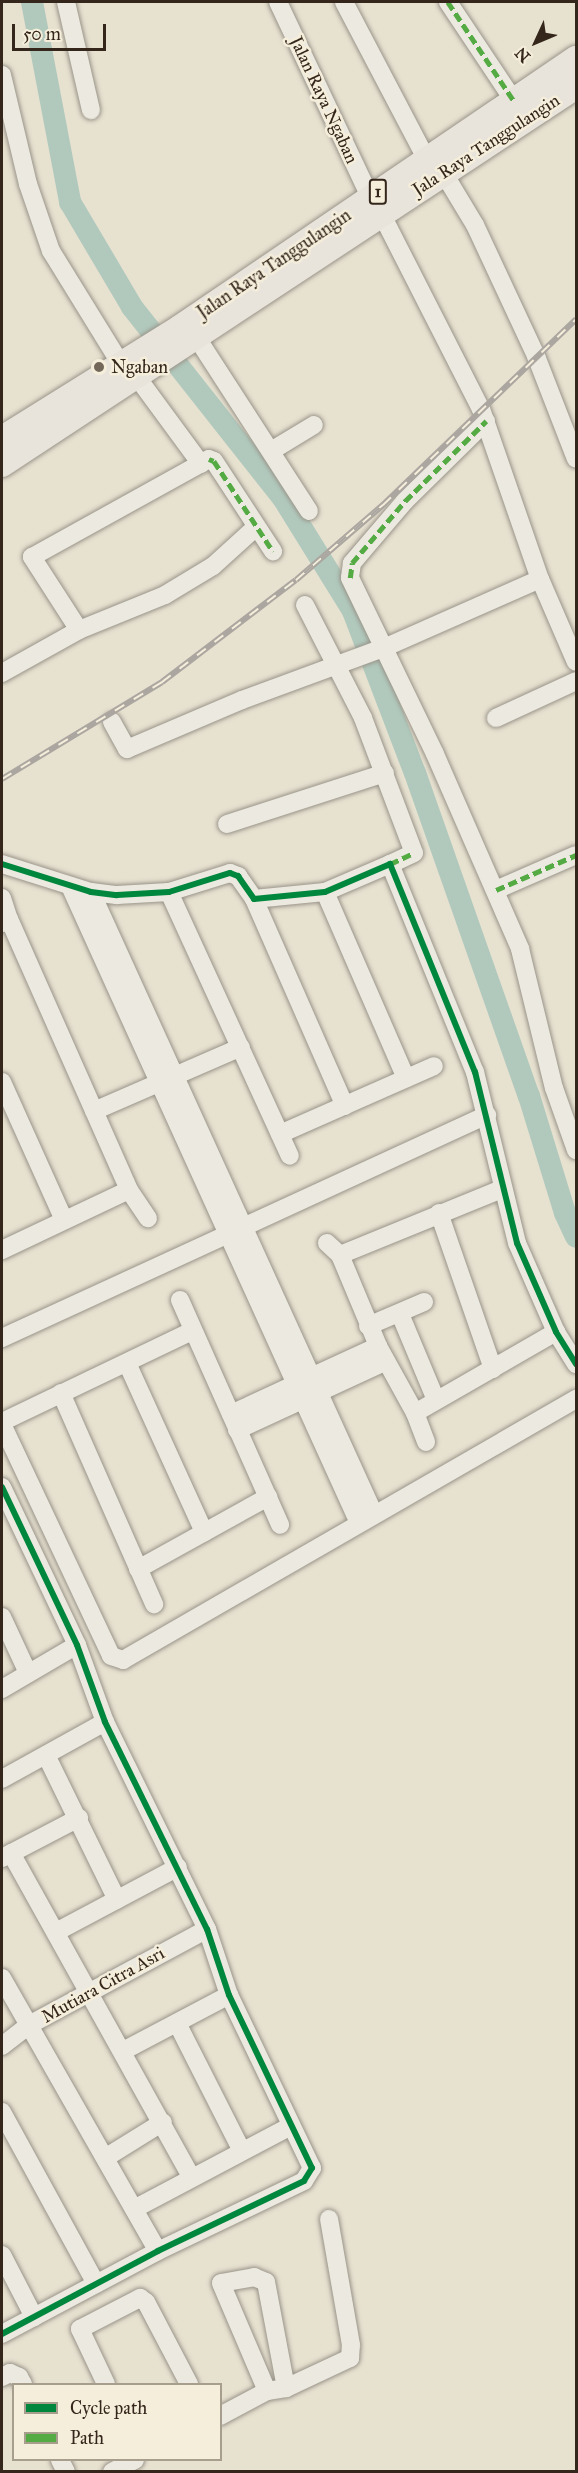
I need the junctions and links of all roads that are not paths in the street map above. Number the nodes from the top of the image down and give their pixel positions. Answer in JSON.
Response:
{"nodes":[{"id":1,"x":66,"y":2,"type":"edge"},
{"id":2,"x":278,"y":2,"type":"edge"},
{"id":3,"x":344,"y":2,"type":"edge"},
{"id":4,"x":448,"y":2,"type":"edge"},
{"id":5,"x":576,"y":59,"type":"edge"},
{"id":6,"x":2,"y":75,"type":"edge"},
{"id":7,"x":576,"y":86,"type":"edge"},
{"id":8,"x":514,"y":100,"type":"junction"},
{"id":9,"x":91,"y":110,"type":"dead end"},
{"id":10,"x":435,"y":165,"type":"junction"},
{"id":11,"x":376,"y":205,"type":"junction"},
{"id":12,"x":188,"y":337,"type":"junction"},
{"id":13,"x":132,"y":370,"type":"junction"},
{"id":14,"x":486,"y":422,"type":"junction"},
{"id":15,"x":314,"y":425,"type":"dead end"},
{"id":16,"x":2,"y":439,"type":"edge"},
{"id":17,"x":271,"y":451,"type":"junction"},
{"id":18,"x":576,"y":459,"type":"edge"},
{"id":19,"x":2,"y":464,"type":"edge"},
{"id":20,"x":201,"y":464,"type":"junction"},
{"id":21,"x":309,"y":511,"type":"dead end"},
{"id":22,"x":256,"y":527,"type":"junction"},
{"id":23,"x":273,"y":551,"type":"dead end"},
{"id":24,"x":540,"y":579,"type":"junction"},
{"id":25,"x":305,"y":605,"type":"dead end"},
{"id":26,"x":79,"y":630,"type":"junction"},
{"id":27,"x":380,"y":649,"type":"junction"},
{"id":28,"x":576,"y":662,"type":"edge"},
{"id":29,"x":341,"y":665,"type":"junction"},
{"id":30,"x":2,"y":673,"type":"edge"},
{"id":31,"x":576,"y":681,"type":"edge"},
{"id":32,"x":496,"y":718,"type":"dead end"},
{"id":33,"x":112,"y":722,"type":"dead end"},
{"id":34,"x":385,"y":773,"type":"junction"},
{"id":35,"x":227,"y":824,"type":"dead end"},
{"id":36,"x":576,"y":855,"type":"edge"},
{"id":37,"x":2,"y":864,"type":"edge"},
{"id":38,"x":390,"y":864,"type":"junction"},
{"id":39,"x":70,"y":886,"type":"junction"},
{"id":40,"x":496,"y":890,"type":"junction"},
{"id":41,"x":91,"y":892,"type":"junction"},
{"id":42,"x":169,"y":892,"type":"junction"},
{"id":43,"x":325,"y":892,"type":"junction"},
{"id":44,"x":2,"y":898,"type":"edge"},
{"id":45,"x":254,"y":899,"type":"junction"},
{"id":46,"x":5,"y":921,"type":"edge"},
{"id":47,"x":238,"y":1041,"type":"junction"},
{"id":48,"x":434,"y":1066,"type":"dead end"},
{"id":49,"x":163,"y":1075,"type":"junction"},
{"id":50,"x":406,"y":1078,"type":"junction"},
{"id":51,"x":2,"y":1082,"type":"edge"},
{"id":52,"x":345,"y":1106,"type":"junction"},
{"id":53,"x":92,"y":1107,"type":"junction"},
{"id":54,"x":487,"y":1115,"type":"junction"},
{"id":55,"x":280,"y":1134,"type":"junction"},
{"id":56,"x":576,"y":1150,"type":"edge"},
{"id":57,"x":290,"y":1156,"type":"dead end"},
{"id":58,"x":502,"y":1189,"type":"junction"},
{"id":59,"x":129,"y":1190,"type":"junction"},
{"id":60,"x":439,"y":1213,"type":"junction"},
{"id":61,"x":148,"y":1218,"type":"dead end"},
{"id":62,"x":64,"y":1220,"type":"junction"},
{"id":63,"x":235,"y":1233,"type":"junction"},
{"id":64,"x":3,"y":1246,"type":"edge"},
{"id":65,"x":180,"y":1300,"type":"dead end"},
{"id":66,"x":424,"y":1302,"type":"dead end"},
{"id":67,"x":400,"y":1314,"type":"junction"},
{"id":68,"x":368,"y":1326,"type":"junction"},
{"id":69,"x":192,"y":1331,"type":"junction"},
{"id":70,"x":556,"y":1332,"type":"junction"},
{"id":71,"x":2,"y":1338,"type":"edge"},
{"id":72,"x":382,"y":1354,"type":"junction"},
{"id":73,"x":127,"y":1363,"type":"junction"},
{"id":74,"x":576,"y":1364,"type":"edge"},
{"id":75,"x":493,"y":1369,"type":"junction"},
{"id":76,"x":306,"y":1388,"type":"junction"},
{"id":77,"x":61,"y":1393,"type":"junction"},
{"id":78,"x":576,"y":1399,"type":"edge"},
{"id":79,"x":436,"y":1400,"type":"junction"},
{"id":80,"x":415,"y":1413,"type":"junction"},
{"id":81,"x":234,"y":1422,"type":"junction"},
{"id":82,"x":2,"y":1423,"type":"edge"},
{"id":83,"x":426,"y":1443,"type":"dead end"},
{"id":84,"x":2,"y":1487,"type":"edge"},
{"id":85,"x":268,"y":1497,"type":"junction"},
{"id":86,"x":366,"y":1518,"type":"junction"},
{"id":87,"x":280,"y":1525,"type":"dead end"},
{"id":88,"x":204,"y":1532,"type":"junction"},
{"id":89,"x":138,"y":1569,"type":"junction"},
{"id":90,"x":154,"y":1604,"type":"dead end"},
{"id":91,"x":2,"y":1617,"type":"edge"},
{"id":92,"x":77,"y":1645,"type":"junction"},
{"id":93,"x":28,"y":1673,"type":"junction"},
{"id":94,"x":2,"y":1689,"type":"edge"},
{"id":95,"x":105,"y":1722,"type":"junction"},
{"id":96,"x":46,"y":1755,"type":"junction"},
{"id":97,"x":2,"y":1779,"type":"edge"},
{"id":98,"x":79,"y":1818,"type":"junction"},
{"id":99,"x":6,"y":1855,"type":"edge"},
{"id":100,"x":178,"y":1867,"type":"junction"},
{"id":101,"x":117,"y":1900,"type":"junction"},
{"id":102,"x":207,"y":1929,"type":"junction"},
{"id":103,"x":56,"y":1932,"type":"junction"},
{"id":104,"x":2,"y":1978,"type":"edge"},
{"id":105,"x":89,"y":1991,"type":"junction"},
{"id":106,"x":229,"y":1995,"type":"junction"},
{"id":107,"x":177,"y":2023,"type":"junction"},
{"id":108,"x":29,"y":2025,"type":"junction"},
{"id":109,"x":2,"y":2046,"type":"edge"},
{"id":110,"x":123,"y":2051,"type":"junction"},
{"id":111,"x":2,"y":2112,"type":"edge"},
{"id":112,"x":163,"y":2122,"type":"junction"},
{"id":113,"x":291,"y":2126,"type":"junction"},
{"id":114,"x":241,"y":2149,"type":"junction"},
{"id":115,"x":105,"y":2158,"type":"junction"},
{"id":116,"x":191,"y":2176,"type":"junction"},
{"id":117,"x":134,"y":2209,"type":"junction"},
{"id":118,"x":329,"y":2219,"type":"dead end"},
{"id":119,"x":158,"y":2251,"type":"junction"},
{"id":120,"x":2,"y":2255,"type":"edge"},
{"id":121,"x":96,"y":2284,"type":"junction"},
{"id":122,"x":34,"y":2317,"type":"junction"},
{"id":123,"x":2,"y":2334,"type":"edge"},
{"id":124,"x":2,"y":2377,"type":"edge"},
{"id":125,"x":21,"y":2383,"type":"edge"},
{"id":126,"x":105,"y":2383,"type":"edge"},
{"id":127,"x":188,"y":2383,"type":"edge"},
{"id":128,"x":286,"y":2388,"type":"junction"},
{"id":129,"x":267,"y":2391,"type":"junction"},
{"id":130,"x":222,"y":2414,"type":"edge"},
{"id":131,"x":133,"y":2461,"type":"edge"},
{"id":132,"x":112,"y":2472,"type":"edge"}],
"edges":[{"from":1,"to":9,"type":"street"},
{"from":2,"to":11,"type":"street","name":"Jalan Raya Ngaban"},
{"from":3,"to":10,"type":"street"},
{"from":4,"to":8,"type":"street"},
{"from":5,"to":8,"type":"highway","number":"1"},
{"from":6,"to":13,"type":"street"},
{"from":7,"to":10,"type":"highway","name":"Jala Raya Tanggulangin","number":"1"},
{"from":8,"to":10,"type":"highway","number":"1"},
{"from":10,"to":11,"type":"highway","name":"Jala Raya Tanggulangin","number":"1"},
{"from":10,"to":18,"type":"street"},
{"from":11,"to":12,"type":"highway","name":"Jala Raya Tanggulangin","number":"1"},
{"from":11,"to":14,"type":"street","name":"Jalan Raya Ngaban"},
{"from":12,"to":13,"type":"highway","number":"1"},
{"from":12,"to":17,"type":"street"},
{"from":13,"to":16,"type":"highway","number":"1"},
{"from":13,"to":19,"type":"highway","number":"1"},
{"from":13,"to":20,"type":"street"},
{"from":14,"to":24,"type":"street","name":"Jalan Raya Ngaban"},
{"from":14,"to":27,"type":"street"},
{"from":15,"to":17,"type":"street"},
{"from":17,"to":21,"type":"street"},
{"from":20,"to":22,"type":"street"},
{"from":20,"to":26,"type":"street"},
{"from":22,"to":23,"type":"street"},
{"from":22,"to":26,"type":"street"},
{"from":24,"to":27,"type":"street"},
{"from":24,"to":28,"type":"street","name":"Jalan Raya Ngaban"},
{"from":25,"to":29,"type":"street"},
{"from":26,"to":30,"type":"street"},
{"from":27,"to":29,"type":"street"},
{"from":27,"to":40,"type":"street"},
{"from":29,"to":33,"type":"street"},
{"from":29,"to":34,"type":"street"},
{"from":31,"to":32,"type":"street"},
{"from":34,"to":35,"type":"street"},
{"from":34,"to":38,"type":"street"},
{"from":36,"to":40,"type":"street"},
{"from":37,"to":39,"type":"street"},
{"from":38,"to":43,"type":"street"},
{"from":38,"to":54,"type":"street"},
{"from":39,"to":41,"type":"street"},
{"from":39,"to":49,"type":"street"},
{"from":40,"to":56,"type":"street"},
{"from":41,"to":42,"type":"street"},
{"from":41,"to":49,"type":"street"},
{"from":42,"to":45,"type":"street"},
{"from":42,"to":47,"type":"street"},
{"from":43,"to":45,"type":"street"},
{"from":43,"to":50,"type":"street"},
{"from":44,"to":46,"type":"street"},
{"from":45,"to":52,"type":"street"},
{"from":46,"to":53,"type":"street"},
{"from":47,"to":49,"type":"street"},
{"from":47,"to":55,"type":"street"},
{"from":48,"to":50,"type":"street"},
{"from":49,"to":53,"type":"street"},
{"from":49,"to":63,"type":"street"},
{"from":50,"to":52,"type":"street"},
{"from":51,"to":62,"type":"street"},
{"from":52,"to":55,"type":"street"},
{"from":53,"to":59,"type":"street"},
{"from":54,"to":58,"type":"street"},
{"from":54,"to":63,"type":"street"},
{"from":55,"to":57,"type":"street"},
{"from":58,"to":60,"type":"street"},
{"from":58,"to":70,"type":"street"},
{"from":59,"to":61,"type":"street"},
{"from":59,"to":62,"type":"street"},
{"from":60,"to":68,"type":"street"},
{"from":60,"to":75,"type":"street"},
{"from":62,"to":64,"type":"street"},
{"from":63,"to":71,"type":"street"},
{"from":63,"to":76,"type":"street"},
{"from":65,"to":69,"type":"street"},
{"from":66,"to":67,"type":"street"},
{"from":67,"to":68,"type":"street"},
{"from":67,"to":79,"type":"street"},
{"from":68,"to":72,"type":"street"},
{"from":69,"to":73,"type":"street"},
{"from":69,"to":81,"type":"street"},
{"from":70,"to":74,"type":"street"},
{"from":70,"to":75,"type":"street"},
{"from":72,"to":76,"type":"street"},
{"from":72,"to":80,"type":"street"},
{"from":73,"to":77,"type":"street"},
{"from":73,"to":88,"type":"street"},
{"from":75,"to":79,"type":"street"},
{"from":76,"to":81,"type":"street"},
{"from":76,"to":86,"type":"street"},
{"from":77,"to":82,"type":"street"},
{"from":77,"to":89,"type":"street"},
{"from":78,"to":86,"type":"street"},
{"from":79,"to":80,"type":"street"},
{"from":80,"to":83,"type":"street"},
{"from":81,"to":85,"type":"street"},
{"from":82,"to":86,"type":"street"},
{"from":84,"to":92,"type":"street"},
{"from":85,"to":87,"type":"street"},
{"from":85,"to":88,"type":"street"},
{"from":88,"to":89,"type":"street"},
{"from":89,"to":90,"type":"street"},
{"from":91,"to":93,"type":"street"},
{"from":92,"to":93,"type":"street"},
{"from":92,"to":95,"type":"street"},
{"from":93,"to":94,"type":"street"},
{"from":95,"to":96,"type":"street"},
{"from":95,"to":100,"type":"street"},
{"from":96,"to":97,"type":"street"},
{"from":96,"to":98,"type":"street"},
{"from":98,"to":99,"type":"street"},
{"from":98,"to":101,"type":"street"},
{"from":99,"to":103,"type":"street"},
{"from":100,"to":101,"type":"street"},
{"from":100,"to":102,"type":"street"},
{"from":101,"to":103,"type":"street"},
{"from":102,"to":105,"type":"street","name":"Mutiara Citra Asri"},
{"from":102,"to":106,"type":"street"},
{"from":103,"to":105,"type":"street"},
{"from":104,"to":108,"type":"street"},
{"from":105,"to":108,"type":"street","name":"Mutiara Citra Asri"},
{"from":105,"to":110,"type":"street"},
{"from":106,"to":107,"type":"street"},
{"from":106,"to":113,"type":"street"},
{"from":107,"to":110,"type":"street"},
{"from":107,"to":114,"type":"street"},
{"from":108,"to":109,"type":"street","name":"Mutiara Citra Asri"},
{"from":108,"to":115,"type":"street"},
{"from":110,"to":112,"type":"street"},
{"from":111,"to":121,"type":"street"},
{"from":112,"to":115,"type":"street"},
{"from":112,"to":116,"type":"street"},
{"from":113,"to":114,"type":"street"},
{"from":113,"to":119,"type":"street"},
{"from":114,"to":116,"type":"street"},
{"from":115,"to":117,"type":"street"},
{"from":116,"to":117,"type":"street"},
{"from":117,"to":119,"type":"street"},
{"from":118,"to":128,"type":"street"},
{"from":119,"to":121,"type":"street"},
{"from":120,"to":122,"type":"street"},
{"from":121,"to":122,"type":"street"},
{"from":122,"to":123,"type":"street"},
{"from":124,"to":125,"type":"street"},
{"from":126,"to":127,"type":"street"},
{"from":128,"to":129,"type":"street"},
{"from":128,"to":129,"type":"street"},
{"from":129,"to":130,"type":"street"},
{"from":131,"to":132,"type":"street"}]}
